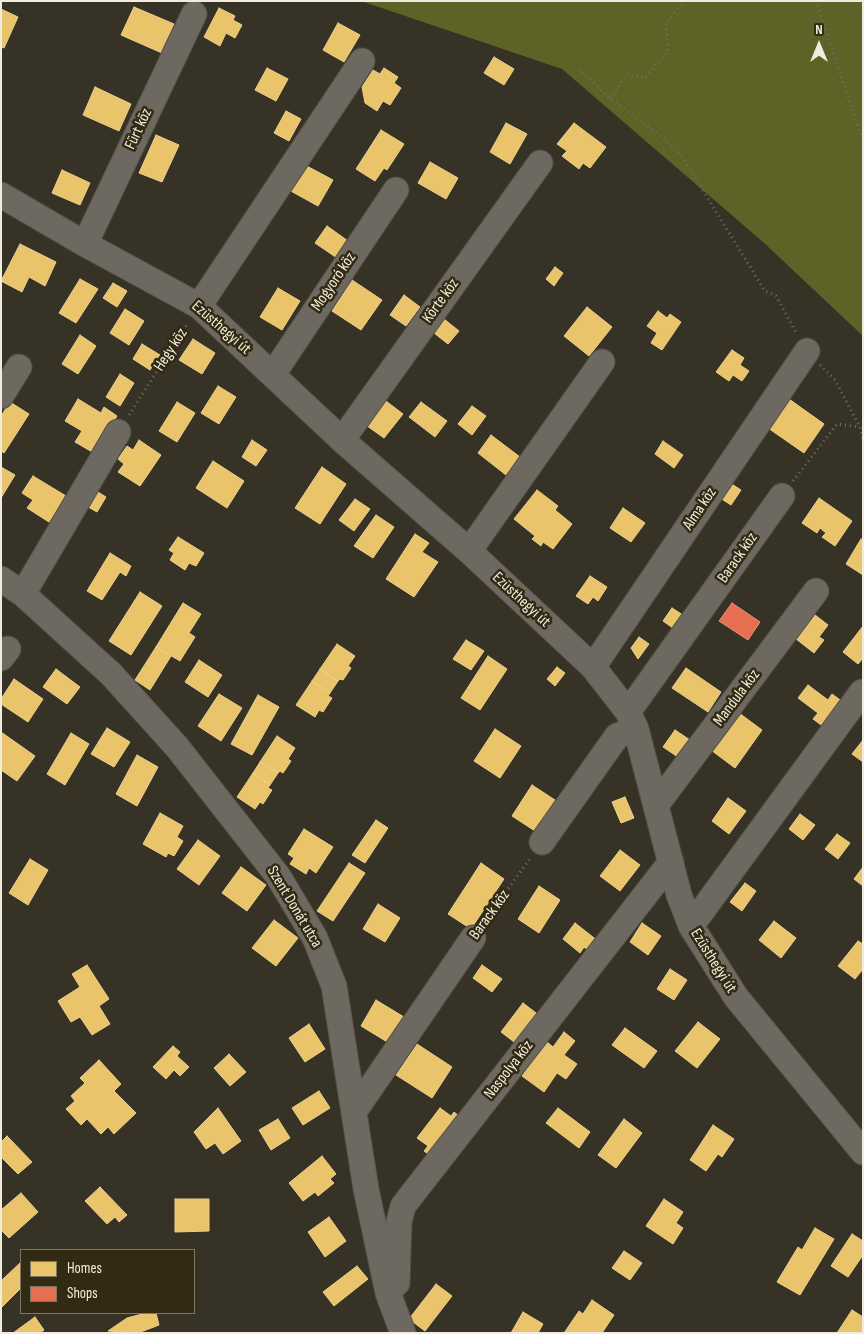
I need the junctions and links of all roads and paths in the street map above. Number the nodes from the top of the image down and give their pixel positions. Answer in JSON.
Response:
{"nodes":[{"id":1,"x":683,"y":1,"type":"edge"},
{"id":2,"x":816,"y":1,"type":"edge"},
{"id":3,"x":194,"y":14,"type":"dead end"},
{"id":4,"x":362,"y":61,"type":"dead end"},
{"id":5,"x":579,"y":69,"type":"dead end"},
{"id":6,"x":611,"y":99,"type":"junction"},
{"id":7,"x":863,"y":141,"type":"edge"},
{"id":8,"x":540,"y":163,"type":"dead end"},
{"id":9,"x":396,"y":190,"type":"dead end"},
{"id":10,"x":1,"y":195,"type":"edge"},
{"id":11,"x":85,"y":244,"type":"junction"},
{"id":12,"x":199,"y":306,"type":"junction"},
{"id":13,"x":806,"y":351,"type":"junction"},
{"id":14,"x":602,"y":362,"type":"dead end"},
{"id":15,"x":19,"y":367,"type":"dead end"},
{"id":16,"x":273,"y":374,"type":"junction"},
{"id":17,"x":1,"y":396,"type":"edge"},
{"id":18,"x":860,"y":427,"type":"junction"},
{"id":19,"x":118,"y":432,"type":"joint"},
{"id":20,"x":342,"y":440,"type":"junction"},
{"id":21,"x":863,"y":440,"type":"edge"},
{"id":22,"x":782,"y":496,"type":"joint"},
{"id":23,"x":469,"y":551,"type":"junction"},
{"id":24,"x":1,"y":579,"type":"edge"},
{"id":25,"x":816,"y":592,"type":"dead end"},
{"id":26,"x":23,"y":594,"type":"junction"},
{"id":27,"x":593,"y":668,"type":"junction"},
{"id":28,"x":862,"y":692,"type":"edge"},
{"id":29,"x":632,"y":720,"type":"junction"},
{"id":30,"x":657,"y":804,"type":"junction"},
{"id":31,"x":542,"y":842,"type":"joint"},
{"id":32,"x":671,"y":862,"type":"junction"},
{"id":33,"x":691,"y":926,"type":"junction"},
{"id":34,"x":473,"y":938,"type":"joint"},
{"id":35,"x":354,"y":1112,"type":"junction"},
{"id":36,"x":860,"y":1141,"type":"edge"},
{"id":37,"x":388,"y":1293,"type":"junction"},
{"id":38,"x":403,"y":1333,"type":"edge"}],
"edges":[{"from":1,"to":6,"type":"path"},
{"from":2,"to":7,"type":"path"},
{"from":3,"to":11,"type":"street","name":"Fürt köz"},
{"from":4,"to":12,"type":"street"},
{"from":5,"to":6,"type":"path"},
{"from":6,"to":13,"type":"path"},
{"from":8,"to":20,"type":"street","name":"Körte köz"},
{"from":9,"to":16,"type":"street","name":"Mogyoró köz"},
{"from":10,"to":11,"type":"street","name":"Ezüsthegyi út"},
{"from":11,"to":12,"type":"street","name":"Ezüsthegyi út"},
{"from":12,"to":16,"type":"street","name":"Ezüsthegyi út"},
{"from":12,"to":19,"type":"path","name":"Hegy köz"},
{"from":13,"to":18,"type":"path"},
{"from":13,"to":27,"type":"street","name":"Alma köz"},
{"from":14,"to":23,"type":"street"},
{"from":15,"to":17,"type":"street"},
{"from":16,"to":20,"type":"street","name":"Ezüsthegyi út"},
{"from":18,"to":21,"type":"path"},
{"from":18,"to":22,"type":"path"},
{"from":19,"to":26,"type":"street"},
{"from":20,"to":23,"type":"street","name":"Ezüsthegyi út"},
{"from":22,"to":29,"type":"street","name":"Barack köz"},
{"from":23,"to":27,"type":"street","name":"Ezüsthegyi út"},
{"from":24,"to":26,"type":"street","name":"Szent Donát utca"},
{"from":25,"to":30,"type":"street","name":"Mandula köz"},
{"from":26,"to":35,"type":"street","name":"Szent Donát utca"},
{"from":27,"to":29,"type":"street","name":"Ezüsthegyi út"},
{"from":28,"to":33,"type":"street"},
{"from":29,"to":30,"type":"street","name":"Ezüsthegyi út"},
{"from":29,"to":31,"type":"street","name":"Barack köz"},
{"from":30,"to":32,"type":"street","name":"Ezüsthegyi út"},
{"from":31,"to":34,"type":"path","name":"Barack köz"},
{"from":32,"to":33,"type":"street","name":"Ezüsthegyi út"},
{"from":32,"to":37,"type":"street","name":"Naspolya köz"},
{"from":33,"to":36,"type":"street","name":"Ezüsthegyi út"},
{"from":34,"to":35,"type":"street","name":"Barack köz"},
{"from":35,"to":37,"type":"street","name":"Szent Donát utca"},
{"from":37,"to":38,"type":"street","name":"Szent Donát utca"}]}
